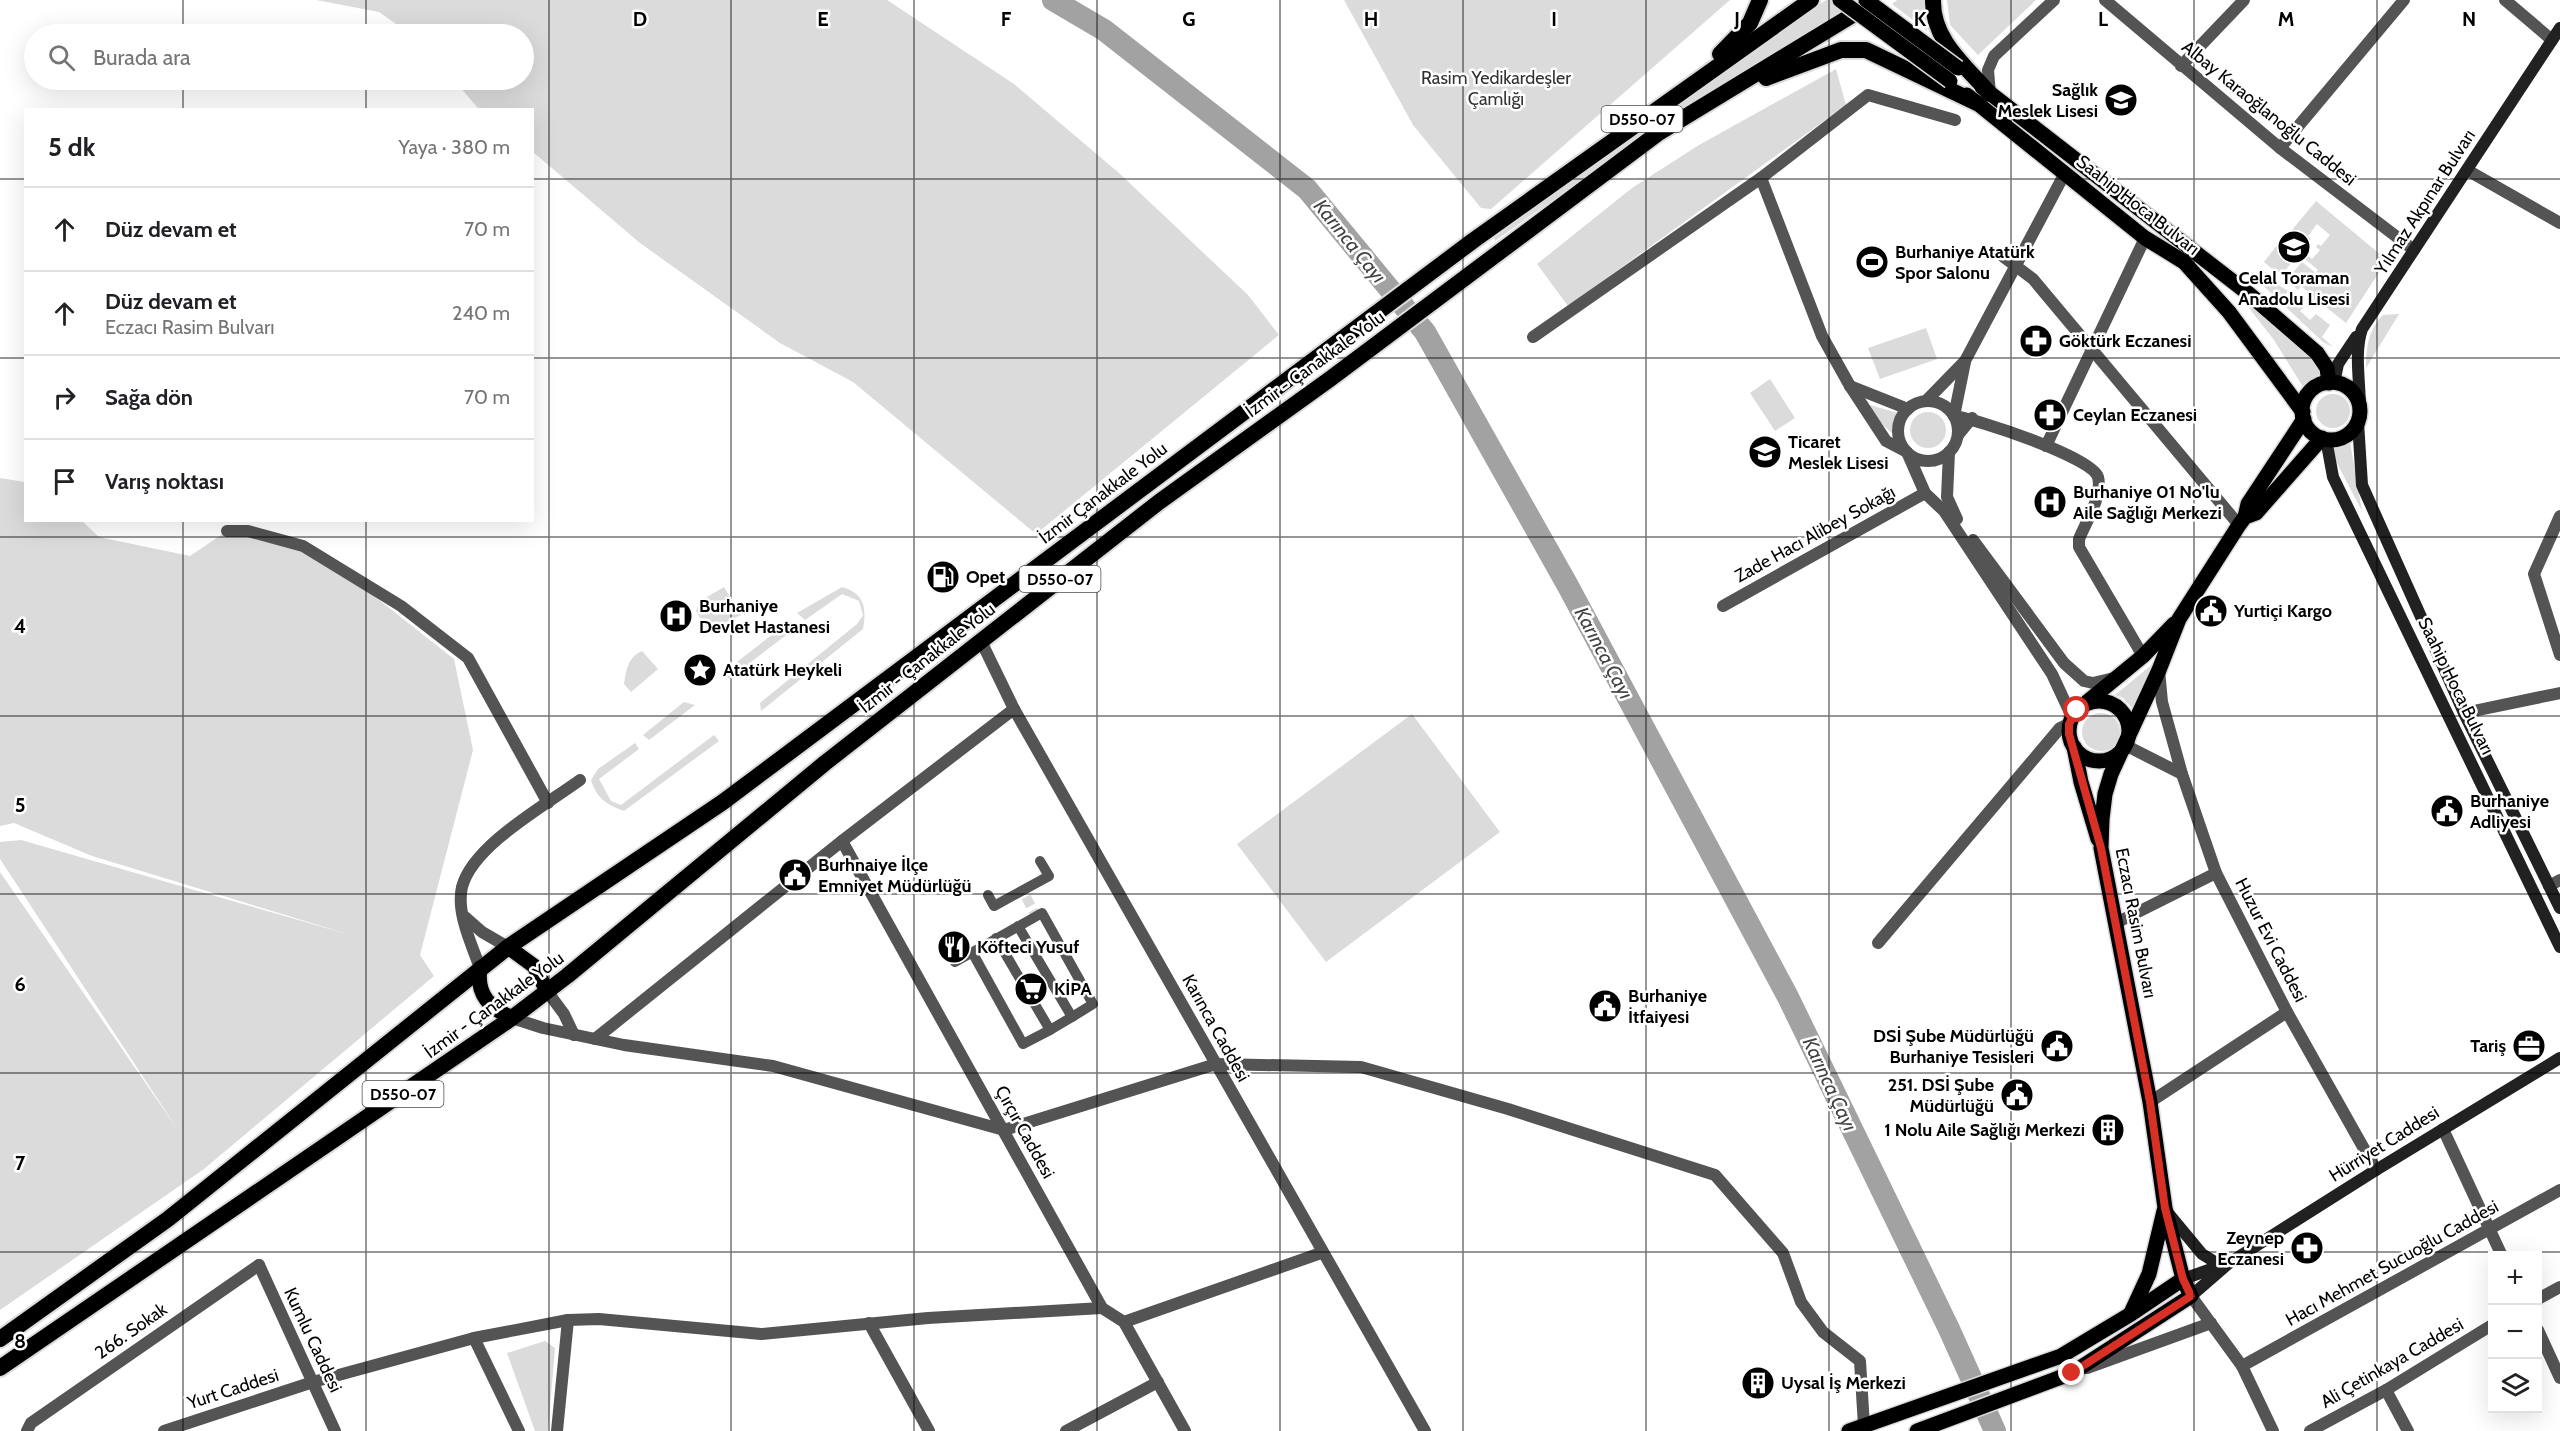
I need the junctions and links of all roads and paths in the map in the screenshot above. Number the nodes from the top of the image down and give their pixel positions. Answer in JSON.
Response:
{"nodes":[{"id":1,"x":1760,"y":0,"type":"edge"},
{"id":2,"x":1811,"y":0,"type":"edge"},
{"id":3,"x":1840,"y":0,"type":"edge"},
{"id":4,"x":1866,"y":0,"type":"edge"},
{"id":5,"x":1878,"y":0,"type":"edge"},
{"id":6,"x":1934,"y":0,"type":"edge"},
{"id":7,"x":2054,"y":0,"type":"edge"},
{"id":8,"x":2105,"y":0,"type":"edge"},
{"id":9,"x":2244,"y":0,"type":"edge"},
{"id":10,"x":2404,"y":0,"type":"edge"},
{"id":11,"x":2505,"y":0,"type":"edge"},
{"id":12,"x":2560,"y":28,"type":"edge"},
{"id":13,"x":2556,"y":40,"type":"edge"},
{"id":14,"x":2181,"y":66,"type":"junction"},
{"id":15,"x":1954,"y":75,"type":"junction"},
{"id":16,"x":1683,"y":90,"type":"junction"},
{"id":17,"x":1729,"y":92,"type":"junction"},
{"id":18,"x":1983,"y":98,"type":"junction"},
{"id":19,"x":1954,"y":120,"type":"dead end"},
{"id":20,"x":2280,"y":148,"type":"junction"},
{"id":21,"x":2467,"y":170,"type":"junction"},
{"id":22,"x":2065,"y":173,"type":"junction"},
{"id":23,"x":1761,"y":178,"type":"junction"},
{"id":24,"x":2560,"y":223,"type":"edge"},
{"id":25,"x":2145,"y":238,"type":"junction"},
{"id":26,"x":2414,"y":250,"type":"junction"},
{"id":27,"x":2001,"y":255,"type":"dead end"},
{"id":28,"x":2016,"y":264,"type":"junction"},
{"id":29,"x":2362,"y":329,"type":"junction"},
{"id":30,"x":1533,"y":337,"type":"dead end"},
{"id":31,"x":2092,"y":349,"type":"junction"},
{"id":32,"x":1314,"y":358,"type":"joint"},
{"id":33,"x":1965,"y":361,"type":"junction"},
{"id":34,"x":2331,"y":383,"type":"junction"},
{"id":35,"x":1850,"y":386,"type":"junction"},
{"id":36,"x":1926,"y":401,"type":"junction"},
{"id":37,"x":1908,"y":409,"type":"junction"},
{"id":38,"x":2303,"y":415,"type":"junction"},
{"id":39,"x":2359,"y":415,"type":"junction"},
{"id":40,"x":1954,"y":416,"type":"junction"},
{"id":41,"x":1972,"y":418,"type":"junction"},
{"id":42,"x":1958,"y":435,"type":"junction"},
{"id":43,"x":2324,"y":439,"type":"junction"},
{"id":44,"x":2046,"y":446,"type":"junction"},
{"id":45,"x":1907,"y":452,"type":"junction"},
{"id":46,"x":1949,"y":452,"type":"junction"},
{"id":47,"x":1925,"y":493,"type":"junction"},
{"id":48,"x":2560,"y":516,"type":"edge"},
{"id":49,"x":2242,"y":521,"type":"junction"},
{"id":50,"x":227,"y":531,"type":"dead end"},
{"id":51,"x":1723,"y":606,"type":"dead end"},
{"id":52,"x":2179,"y":619,"type":"junction"},
{"id":53,"x":981,"y":641,"type":"junction"},
{"id":54,"x":2560,"y":655,"type":"edge"},
{"id":55,"x":2143,"y":656,"type":"junction"},
{"id":56,"x":2160,"y":670,"type":"junction"},
{"id":57,"x":2118,"y":677,"type":"junction"},
{"id":58,"x":2560,"y":693,"type":"edge"},
{"id":59,"x":2084,"y":705,"type":"junction"},
{"id":60,"x":1014,"y":709,"type":"junction"},
{"id":61,"x":2464,"y":713,"type":"junction"},
{"id":62,"x":2071,"y":721,"type":"junction"},
{"id":63,"x":2125,"y":745,"type":"junction"},
{"id":64,"x":2074,"y":747,"type":"junction"},
{"id":65,"x":2182,"y":774,"type":"junction"},
{"id":66,"x":580,"y":780,"type":"dead end"},
{"id":67,"x":548,"y":802,"type":"junction"},
{"id":68,"x":723,"y":802,"type":"joint"},
{"id":69,"x":842,"y":841,"type":"junction"},
{"id":70,"x":2101,"y":848,"type":"junction"},
{"id":71,"x":1040,"y":861,"type":"dead end"},
{"id":72,"x":2216,"y":873,"type":"junction"},
{"id":73,"x":2555,"y":883,"type":"edge"},
{"id":74,"x":988,"y":895,"type":"dead end"},
{"id":75,"x":2560,"y":908,"type":"edge"},
{"id":76,"x":464,"y":916,"type":"junction"},
{"id":77,"x":2116,"y":923,"type":"junction"},
{"id":78,"x":1018,"y":926,"type":"junction"},
{"id":79,"x":996,"y":938,"type":"junction"},
{"id":80,"x":1878,"y":943,"type":"dead end"},
{"id":81,"x":508,"y":947,"type":"junction"},
{"id":82,"x":2560,"y":947,"type":"edge"},
{"id":83,"x":972,"y":952,"type":"junction"},
{"id":84,"x":955,"y":962,"type":"dead end"},
{"id":85,"x":480,"y":968,"type":"junction"},
{"id":86,"x":547,"y":991,"type":"junction"},
{"id":87,"x":2287,"y":1012,"type":"junction"},
{"id":88,"x":1072,"y":1017,"type":"junction"},
{"id":89,"x":512,"y":1018,"type":"junction"},
{"id":90,"x":1050,"y":1030,"type":"junction"},
{"id":91,"x":574,"y":1035,"type":"junction"},
{"id":92,"x":596,"y":1039,"type":"junction"},
{"id":93,"x":2560,"y":1058,"type":"edge"},
{"id":94,"x":1216,"y":1064,"type":"junction"},
{"id":95,"x":2150,"y":1102,"type":"junction"},
{"id":96,"x":2443,"y":1129,"type":"junction"},
{"id":97,"x":1004,"y":1130,"type":"junction"},
{"id":98,"x":2376,"y":1170,"type":"junction"},
{"id":99,"x":2560,"y":1190,"type":"edge"},
{"id":100,"x":2165,"y":1208,"type":"junction"},
{"id":101,"x":2490,"y":1229,"type":"junction"},
{"id":102,"x":2500,"y":1251,"type":"edge"},
{"id":103,"x":1321,"y":1253,"type":"junction"},
{"id":104,"x":2229,"y":1263,"type":"junction"},
{"id":105,"x":259,"y":1265,"type":"joint"},
{"id":106,"x":2183,"y":1279,"type":"junction"},
{"id":107,"x":2560,"y":1287,"type":"edge"},
{"id":108,"x":2191,"y":1296,"type":"junction"},
{"id":109,"x":2542,"y":1297,"type":"edge"},
{"id":110,"x":1102,"y":1308,"type":"junction"},
{"id":111,"x":2131,"y":1314,"type":"junction"},
{"id":112,"x":568,"y":1320,"type":"junction"},
{"id":113,"x":1124,"y":1322,"type":"junction"},
{"id":114,"x":869,"y":1323,"type":"junction"},
{"id":115,"x":2211,"y":1323,"type":"junction"},
{"id":116,"x":2488,"y":1328,"type":"edge"},
{"id":117,"x":474,"y":1338,"type":"junction"},
{"id":118,"x":0,"y":1339,"type":"edge"},
{"id":119,"x":2542,"y":1339,"type":"edge"},
{"id":120,"x":2242,"y":1366,"type":"junction"},
{"id":121,"x":0,"y":1368,"type":"edge"},
{"id":122,"x":2072,"y":1373,"type":"junction"},
{"id":123,"x":2560,"y":1378,"type":"edge"},
{"id":124,"x":313,"y":1382,"type":"junction"},
{"id":125,"x":1158,"y":1382,"type":"junction"},
{"id":126,"x":2386,"y":1390,"type":"junction"},
{"id":127,"x":1856,"y":1429,"type":"edge"},
{"id":128,"x":27,"y":1431,"type":"edge"},
{"id":129,"x":164,"y":1431,"type":"edge"},
{"id":130,"x":335,"y":1431,"type":"edge"},
{"id":131,"x":519,"y":1431,"type":"edge"},
{"id":132,"x":557,"y":1431,"type":"edge"},
{"id":133,"x":929,"y":1431,"type":"edge"},
{"id":134,"x":1066,"y":1431,"type":"edge"},
{"id":135,"x":1185,"y":1431,"type":"edge"},
{"id":136,"x":1425,"y":1431,"type":"edge"},
{"id":137,"x":1917,"y":1431,"type":"edge"},
{"id":138,"x":2273,"y":1431,"type":"edge"},
{"id":139,"x":2310,"y":1431,"type":"edge"},
{"id":140,"x":2408,"y":1431,"type":"edge"}],
"edges":[{"from":1,"to":16,"type":"highway"},
{"from":2,"to":16,"type":"highway","name":"İzmir - Çanakkale Yolu","number":"D550-07"},
{"from":3,"to":15,"type":"main road","bridge":true},
{"from":4,"to":15,"type":"main road","bridge":true},
{"from":5,"to":17,"type":"highway","name":"İzmir - Çanakkale Yolu","number":"D550-07"},
{"from":6,"to":18,"type":"highway"},
{"from":7,"to":18,"type":"street"},
{"from":8,"to":14,"type":"street","name":"Albay Karaoğlanoğlu Caddesi"},
{"from":9,"to":14,"type":"street"},
{"from":10,"to":20,"type":"street"},
{"from":11,"to":13,"type":"street"},
{"from":12,"to":13,"type":"main road","name":"Yılmaz Akpınar Bulvarı"},
{"from":13,"to":21,"type":"main road","name":"Yılmaz Akpınar Bulvarı"},
{"from":14,"to":20,"type":"street","name":"Albay Karaoğlanoğlu Caddesi"},
{"from":15,"to":18,"type":"main road"},
{"from":16,"to":32,"type":"highway","name":"İzmir - Çanakkale Yolu","number":"D550-07"},
{"from":17,"to":18,"type":"highway"},
{"from":17,"to":53,"type":"highway","name":"İzmir - Çanakkale Yolu","number":"D550-07"},
{"from":18,"to":22,"type":"main road","name":"Saahip Hoca Bulvarı"},
{"from":18,"to":34,"type":"main road","name":"Saahip Hoca Bulvarı"},
{"from":19,"to":23,"type":"street"},
{"from":20,"to":26,"type":"street","name":"Albay Karaoğlanoğlu Caddesi"},
{"from":21,"to":24,"type":"street"},
{"from":21,"to":26,"type":"main road","name":"Yılmaz Akpınar Bulvarı"},
{"from":22,"to":25,"type":"main road","name":"Saahip Hoca Bulvarı"},
{"from":22,"to":28,"type":"street"},
{"from":23,"to":30,"type":"street"},
{"from":23,"to":35,"type":"street"},
{"from":25,"to":31,"type":"street"},
{"from":25,"to":38,"type":"main road","name":"Saahip Hoca Bulvarı"},
{"from":26,"to":29,"type":"main road","name":"Yılmaz Akpınar Bulvarı"},
{"from":27,"to":28,"type":"street"},
{"from":28,"to":31,"type":"street"},
{"from":28,"to":33,"type":"street"},
{"from":29,"to":34,"type":"main road"},
{"from":29,"to":39,"type":"main road","name":"Yılmaz Akpınar Bulvarı"},
{"from":31,"to":44,"type":"street"},
{"from":31,"to":49,"type":"street"},
{"from":32,"to":68,"type":"highway","name":"İzmir Çanakkale Yolu","number":"D550-07"},
{"from":33,"to":36,"type":"street"},
{"from":33,"to":40,"type":"street"},
{"from":34,"to":38,"type":"main road"},
{"from":34,"to":39,"type":"main road"},
{"from":35,"to":37,"type":"street"},
{"from":35,"to":45,"type":"street"},
{"from":36,"to":37,"type":"street"},
{"from":36,"to":40,"type":"street"},
{"from":37,"to":45,"type":"street"},
{"from":38,"to":43,"type":"main road"},
{"from":38,"to":49,"type":"main road"},
{"from":39,"to":43,"type":"main road"},
{"from":39,"to":61,"type":"main road","name":"Saahip Hoca Bulvarı"},
{"from":40,"to":41,"type":"street"},
{"from":40,"to":42,"type":"street"},
{"from":41,"to":42,"type":"street"},
{"from":41,"to":44,"type":"street"},
{"from":42,"to":46,"type":"street"},
{"from":43,"to":49,"type":"main road","name":"Eczacı Rasim Bulvarı"},
{"from":43,"to":82,"type":"main road","name":"Saahip Hoca Bulvarı"},
{"from":44,"to":55,"type":"street"},
{"from":45,"to":46,"type":"street"},
{"from":45,"to":47,"type":"street"},
{"from":46,"to":57,"type":"street"},
{"from":47,"to":51,"type":"street","name":"Zade Hacı Alibey Sokağı"},
{"from":47,"to":62,"type":"street"},
{"from":48,"to":54,"type":"street"},
{"from":49,"to":52,"type":"main road","name":"Eczacı Rasim Bulvarı"},
{"from":50,"to":67,"type":"street"},
{"from":52,"to":55,"type":"main road"},
{"from":52,"to":56,"type":"main road","name":"Eczacı Rasim Bulvarı"},
{"from":53,"to":60,"type":"street","name":"Karınca Caddesi"},
{"from":53,"to":86,"type":"highway","name":"İzmir - Çanakkale Yolu","number":"D550-07"},
{"from":55,"to":57,"type":"main road"},
{"from":56,"to":63,"type":"main road","name":"Eczacı Rasim Bulvarı"},
{"from":56,"to":65,"type":"street","name":"Huzur Evi Caddesi"},
{"from":57,"to":59,"type":"main road"},
{"from":58,"to":61,"type":"street"},
{"from":59,"to":62,"type":"main road"},
{"from":59,"to":63,"type":"main road"},
{"from":60,"to":69,"type":"street"},
{"from":60,"to":94,"type":"street","name":"Karınca Caddesi"},
{"from":61,"to":73,"type":"main road","name":"Saahip Hoca Bulvarı"},
{"from":62,"to":64,"type":"main road"},
{"from":62,"to":80,"type":"street"},
{"from":63,"to":64,"type":"main road"},
{"from":63,"to":65,"type":"street"},
{"from":63,"to":70,"type":"main road","name":"Eczacı Rasim Bulvarı"},
{"from":64,"to":70,"type":"main road"},
{"from":65,"to":72,"type":"street","name":"Huzur Evi Caddesi"},
{"from":66,"to":67,"type":"street"},
{"from":67,"to":76,"type":"street"},
{"from":68,"to":81,"type":"highway","name":"İzmir - Çanakkale Yolu","number":"D550-07"},
{"from":69,"to":92,"type":"street"},
{"from":69,"to":97,"type":"street","name":"Çırçır Caddesi"},
{"from":70,"to":77,"type":"main road","name":"Eczacı Rasim Bulvarı"},
{"from":71,"to":74,"type":"street"},
{"from":72,"to":77,"type":"street"},
{"from":72,"to":87,"type":"street","name":"Huzur Evi Caddesi"},
{"from":73,"to":75,"type":"main road","name":"Saahip Hoca Bulvarı"},
{"from":76,"to":81,"type":"street"},
{"from":76,"to":85,"type":"street"},
{"from":77,"to":95,"type":"main road","name":"Eczacı Rasim Bulvarı"},
{"from":78,"to":79,"type":"street"},
{"from":78,"to":88,"type":"street"},
{"from":78,"to":88,"type":"street"},
{"from":79,"to":83,"type":"street"},
{"from":79,"to":90,"type":"street"},
{"from":81,"to":85,"type":"highway","name":"İzmir - Çanakkale Yolu","number":"D550-07"},
{"from":81,"to":86,"type":"main road"},
{"from":83,"to":84,"type":"street"},
{"from":83,"to":90,"type":"street"},
{"from":85,"to":89,"type":"main road"},
{"from":85,"to":118,"type":"highway","name":"İzmir - Çanakkale Yolu","number":"D550-07"},
{"from":86,"to":89,"type":"highway","name":"İzmir - Çanakkale Yolu","number":"D550-07"},
{"from":86,"to":91,"type":"street"},
{"from":87,"to":95,"type":"street"},
{"from":87,"to":98,"type":"street","name":"Huzur Evi Caddesi"},
{"from":88,"to":90,"type":"street"},
{"from":89,"to":91,"type":"street"},
{"from":89,"to":121,"type":"highway","name":"İzmir - Çanakkale Yolu","number":"D550-07"},
{"from":91,"to":92,"type":"street"},
{"from":92,"to":97,"type":"street"},
{"from":93,"to":96,"type":"main road","name":"Hürriyet Caddesi"},
{"from":94,"to":97,"type":"street"},
{"from":94,"to":103,"type":"street","name":"Karınca Caddesi"},
{"from":94,"to":127,"type":"street"},
{"from":95,"to":100,"type":"main road","name":"Eczacı Rasim Bulvarı"},
{"from":96,"to":98,"type":"main road","name":"Hürriyet Caddesi"},
{"from":96,"to":101,"type":"street"},
{"from":97,"to":110,"type":"street","name":"Çırçır Caddesi"},
{"from":98,"to":104,"type":"main road","name":"Hürriyet Caddesi"},
{"from":99,"to":101,"type":"street","name":"Hacı Mehmet Sucuoğlu Caddesi"},
{"from":100,"to":104,"type":"main road"},
{"from":100,"to":106,"type":"main road","name":"Eczacı Rasim Bulvarı"},
{"from":100,"to":111,"type":"main road"},
{"from":101,"to":102,"type":"street"},
{"from":101,"to":120,"type":"street","name":"Hacı Mehmet Sucuoğlu Caddesi"},
{"from":103,"to":113,"type":"street"},
{"from":103,"to":136,"type":"street","name":"Karınca Caddesi"},
{"from":104,"to":106,"type":"main road"},
{"from":104,"to":108,"type":"main road"},
{"from":105,"to":124,"type":"street","name":"Kumlu Caddesi"},
{"from":105,"to":128,"type":"street","name":"266. Sokak"},
{"from":106,"to":108,"type":"main road","name":"Eczacı Rasim Bulvarı"},
{"from":106,"to":111,"type":"main road"},
{"from":107,"to":109,"type":"street"},
{"from":108,"to":115,"type":"street"},
{"from":108,"to":122,"type":"main road"},
{"from":110,"to":113,"type":"street","name":"Çırçır Caddesi"},
{"from":110,"to":114,"type":"street","name":"Yurt Caddesi"},
{"from":111,"to":127,"type":"main road"},
{"from":112,"to":114,"type":"street","name":"Yurt Caddesi"},
{"from":112,"to":117,"type":"street","name":"Yurt Caddesi"},
{"from":112,"to":132,"type":"street"},
{"from":113,"to":125,"type":"street","name":"Çırçır Caddesi"},
{"from":114,"to":133,"type":"street"},
{"from":115,"to":120,"type":"street"},
{"from":115,"to":122,"type":"street"},
{"from":116,"to":126,"type":"street","name":"Ali Çetinkaya Caddesi"},
{"from":117,"to":124,"type":"street","name":"Yurt Caddesi"},
{"from":117,"to":131,"type":"street"},
{"from":119,"to":123,"type":"street"},
{"from":120,"to":138,"type":"street"},
{"from":122,"to":137,"type":"main road"},
{"from":124,"to":129,"type":"street","name":"Yurt Caddesi"},
{"from":124,"to":130,"type":"street","name":"Kumlu Caddesi"},
{"from":125,"to":134,"type":"street"},
{"from":125,"to":135,"type":"street","name":"Çırçır Caddesi"},
{"from":126,"to":139,"type":"street","name":"Ali Çetinkaya Caddesi"},
{"from":126,"to":140,"type":"street"}]}
